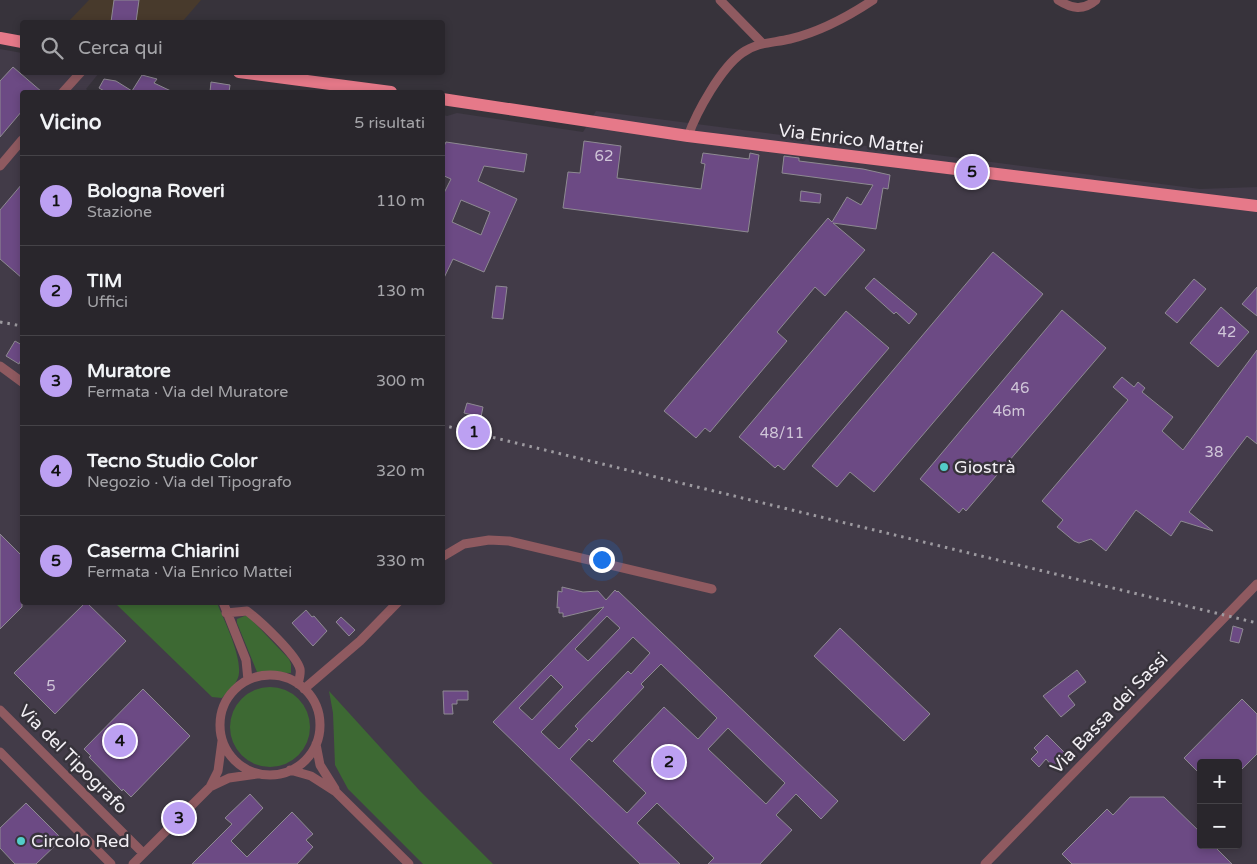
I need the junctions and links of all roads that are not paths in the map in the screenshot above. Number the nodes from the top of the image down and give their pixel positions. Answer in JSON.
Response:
{"nodes":[{"id":1,"x":720,"y":0,"type":"edge"},
{"id":2,"x":873,"y":0,"type":"edge"},
{"id":3,"x":1058,"y":0,"type":"edge"},
{"id":4,"x":1096,"y":0,"type":"edge"},
{"id":5,"x":0,"y":38,"type":"edge"},
{"id":6,"x":20,"y":42,"type":"edge"},
{"id":7,"x":762,"y":43,"type":"junction"},
{"id":8,"x":79,"y":75,"type":"edge"},
{"id":9,"x":262,"y":75,"type":"edge"},
{"id":10,"x":70,"y":90,"type":"edge"},
{"id":11,"x":376,"y":90,"type":"edge"},
{"id":12,"x":445,"y":103,"type":"edge"},
{"id":13,"x":688,"y":136,"type":"junction"},
{"id":14,"x":20,"y":142,"type":"edge"},
{"id":15,"x":0,"y":166,"type":"edge"},
{"id":16,"x":1257,"y":206,"type":"edge"},
{"id":17,"x":0,"y":366,"type":"edge"},
{"id":18,"x":20,"y":381,"type":"edge"},
{"id":19,"x":445,"y":555,"type":"edge"},
{"id":20,"x":1257,"y":584,"type":"edge"},
{"id":21,"x":712,"y":589,"type":"dead end"},
{"id":22,"x":224,"y":605,"type":"edge"},
{"id":23,"x":395,"y":605,"type":"edge"},
{"id":24,"x":226,"y":613,"type":"junction"},
{"id":25,"x":248,"y":680,"type":"junction"},
{"id":26,"x":301,"y":686,"type":"junction"},
{"id":27,"x":0,"y":710,"type":"edge"},
{"id":28,"x":222,"y":740,"type":"junction"},
{"id":29,"x":316,"y":744,"type":"junction"},
{"id":30,"x":0,"y":752,"type":"edge"},
{"id":31,"x":290,"y":770,"type":"junction"},
{"id":32,"x":261,"y":774,"type":"junction"},
{"id":33,"x":210,"y":787,"type":"junction"},
{"id":34,"x":336,"y":792,"type":"junction"},
{"id":35,"x":143,"y":853,"type":"junction"},
{"id":36,"x":111,"y":864,"type":"edge"},
{"id":37,"x":133,"y":864,"type":"edge"},
{"id":38,"x":409,"y":864,"type":"edge"},
{"id":39,"x":985,"y":864,"type":"edge"}],
"edges":[{"from":1,"to":7,"type":"street"},
{"from":2,"to":7,"type":"street"},
{"from":3,"to":4,"type":"street"},
{"from":5,"to":6,"type":"main road"},
{"from":7,"to":13,"type":"street"},
{"from":8,"to":10,"type":"street"},
{"from":9,"to":11,"type":"main road"},
{"from":12,"to":13,"type":"main road","name":"Via Enrico Mattei"},
{"from":13,"to":16,"type":"main road","name":"Via Enrico Mattei"},
{"from":14,"to":15,"type":"street"},
{"from":17,"to":18,"type":"street"},
{"from":19,"to":21,"type":"street"},
{"from":20,"to":39,"type":"street","name":"Via Bassa dei Sassi"},
{"from":22,"to":24,"type":"street"},
{"from":23,"to":26,"type":"street"},
{"from":24,"to":25,"type":"street"},
{"from":24,"to":26,"type":"street"},
{"from":25,"to":26,"type":"street"},
{"from":25,"to":28,"type":"street"},
{"from":26,"to":29,"type":"street"},
{"from":27,"to":35,"type":"street","name":"Via del Tipografo"},
{"from":28,"to":32,"type":"street"},
{"from":28,"to":33,"type":"street"},
{"from":29,"to":31,"type":"street"},
{"from":29,"to":34,"type":"street"},
{"from":30,"to":36,"type":"street"},
{"from":31,"to":32,"type":"street"},
{"from":31,"to":34,"type":"street"},
{"from":32,"to":33,"type":"street"},
{"from":33,"to":35,"type":"street"},
{"from":34,"to":38,"type":"street"},
{"from":35,"to":37,"type":"street"}]}
